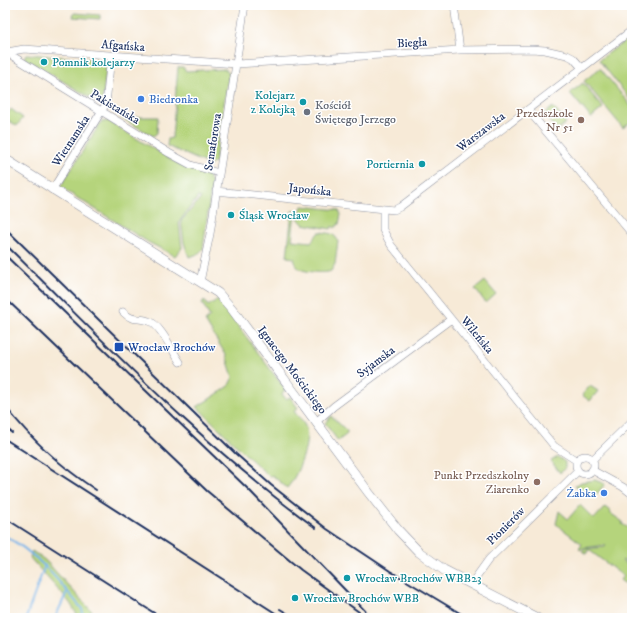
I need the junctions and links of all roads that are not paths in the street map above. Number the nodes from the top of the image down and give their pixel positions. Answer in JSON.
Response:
{"nodes":[{"id":1,"x":245,"y":5,"type":"edge"},
{"id":2,"x":454,"y":5,"type":"edge"},
{"id":3,"x":632,"y":30,"type":"edge"},
{"id":4,"x":460,"y":50,"type":"junction"},
{"id":5,"x":6,"y":52,"type":"edge"},
{"id":6,"x":112,"y":56,"type":"junction"},
{"id":7,"x":237,"y":64,"type":"junction"},
{"id":8,"x":582,"y":68,"type":"junction"},
{"id":9,"x":528,"y":110,"type":"junction"},
{"id":10,"x":102,"y":112,"type":"junction"},
{"id":11,"x":5,"y":159,"type":"edge"},
{"id":12,"x":219,"y":173,"type":"junction"},
{"id":13,"x":52,"y":190,"type":"junction"},
{"id":14,"x":216,"y":191,"type":"junction"},
{"id":15,"x":400,"y":207,"type":"joint"},
{"id":16,"x":383,"y":209,"type":"junction"},
{"id":17,"x":632,"y":234,"type":"edge"},
{"id":18,"x":200,"y":282,"type":"junction"},
{"id":19,"x":123,"y":312,"type":"dead end"},
{"id":20,"x":450,"y":320,"type":"junction"},
{"id":21,"x":180,"y":362,"type":"dead end"},
{"id":22,"x":632,"y":421,"type":"edge"},
{"id":23,"x":316,"y":422,"type":"junction"},
{"id":24,"x":592,"y":460,"type":"junction"},
{"id":25,"x":577,"y":461,"type":"junction"},
{"id":26,"x":592,"y":470,"type":"junction"},
{"id":27,"x":578,"y":471,"type":"junction"},
{"id":28,"x":632,"y":494,"type":"edge"},
{"id":29,"x":471,"y":584,"type":"junction"},
{"id":30,"x":537,"y":618,"type":"edge"}],
"edges":[{"from":1,"to":7,"type":"street","name":"Semaforowa"},
{"from":2,"to":4,"type":"street"},
{"from":3,"to":8,"type":"street","name":"Warszawska"},
{"from":4,"to":7,"type":"street","name":"Biegła"},
{"from":4,"to":8,"type":"street","name":"Biegła"},
{"from":5,"to":6,"type":"street","name":"Afgańska"},
{"from":5,"to":10,"type":"street","name":"Pakistańska"},
{"from":6,"to":7,"type":"street","name":"Afgańska"},
{"from":6,"to":10,"type":"street","name":"Wietnamska"},
{"from":7,"to":12,"type":"street","name":"Semaforowa"},
{"from":8,"to":9,"type":"street","name":"Warszawska"},
{"from":9,"to":15,"type":"street","name":"Warszawska"},
{"from":9,"to":17,"type":"street"},
{"from":10,"to":12,"type":"street","name":"Pakistańska"},
{"from":10,"to":13,"type":"street","name":"Wietnamska"},
{"from":11,"to":13,"type":"street","name":"Ignacego Mościckiego"},
{"from":12,"to":14,"type":"street","name":"Semaforowa"},
{"from":13,"to":18,"type":"street","name":"Ignacego Mościckiego"},
{"from":14,"to":16,"type":"street","name":"Japońska"},
{"from":14,"to":18,"type":"street","name":"Semaforowa"},
{"from":15,"to":16,"type":"street","name":"Japońska"},
{"from":16,"to":20,"type":"street","name":"Wileńska"},
{"from":18,"to":23,"type":"street","name":"Ignacego Mościckiego"},
{"from":19,"to":21,"type":"street"},
{"from":20,"to":23,"type":"street","name":"Syjamska"},
{"from":20,"to":25,"type":"street","name":"Wileńska"},
{"from":22,"to":24,"type":"street"},
{"from":23,"to":29,"type":"street","name":"Ignacego Mościckiego"},
{"from":24,"to":25,"type":"street"},
{"from":24,"to":26,"type":"street"},
{"from":25,"to":27,"type":"street"},
{"from":26,"to":27,"type":"street"},
{"from":26,"to":28,"type":"street"},
{"from":27,"to":29,"type":"street","name":"Pionierów"},
{"from":29,"to":30,"type":"street","name":"Ignacego Mościckiego"}]}
